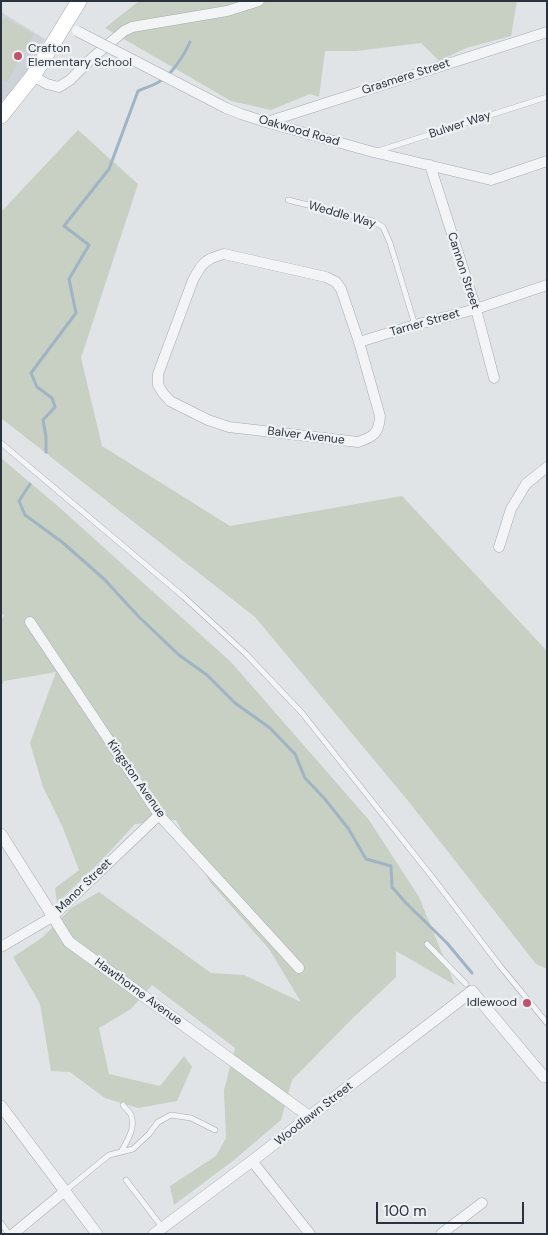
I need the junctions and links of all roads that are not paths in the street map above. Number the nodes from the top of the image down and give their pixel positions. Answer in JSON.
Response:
{"nodes":[{"id":1,"x":78,"y":1,"type":"edge"},
{"id":2,"x":259,"y":1,"type":"edge"},
{"id":3,"x":71,"y":27,"type":"junction"},
{"id":4,"x":547,"y":32,"type":"edge"},
{"id":5,"x":33,"y":76,"type":"junction"},
{"id":6,"x":547,"y":97,"type":"edge"},
{"id":7,"x":1,"y":116,"type":"edge"},
{"id":8,"x":266,"y":122,"type":"junction"},
{"id":9,"x":373,"y":152,"type":"junction"},
{"id":10,"x":546,"y":164,"type":"edge"},
{"id":11,"x":430,"y":165,"type":"junction"},
{"id":12,"x":288,"y":200,"type":"dead end"},
{"id":13,"x":547,"y":285,"type":"edge"},
{"id":14,"x":476,"y":309,"type":"junction"},
{"id":15,"x":414,"y":325,"type":"junction"},
{"id":16,"x":359,"y":342,"type":"junction"},
{"id":17,"x":494,"y":378,"type":"dead end"},
{"id":18,"x":1,"y":443,"type":"edge"},
{"id":19,"x":547,"y":467,"type":"edge"},
{"id":20,"x":499,"y":547,"type":"dead end"},
{"id":21,"x":30,"y":622,"type":"dead end"},
{"id":22,"x":159,"y":815,"type":"junction"},
{"id":23,"x":1,"y":834,"type":"edge"},
{"id":24,"x":52,"y":917,"type":"junction"},
{"id":25,"x":427,"y":944,"type":"dead end"},
{"id":26,"x":1,"y":947,"type":"edge"},
{"id":27,"x":299,"y":968,"type":"dead end"},
{"id":28,"x":469,"y":987,"type":"junction"},
{"id":29,"x":547,"y":1023,"type":"edge"},
{"id":30,"x":546,"y":1077,"type":"edge"},
{"id":31,"x":123,"y":1105,"type":"dead end"},
{"id":32,"x":1,"y":1106,"type":"edge"},
{"id":33,"x":310,"y":1117,"type":"junction"},
{"id":34,"x":215,"y":1130,"type":"dead end"},
{"id":35,"x":121,"y":1152,"type":"junction"},
{"id":36,"x":252,"y":1161,"type":"junction"},
{"id":37,"x":126,"y":1180,"type":"dead end"},
{"id":38,"x":65,"y":1191,"type":"junction"},
{"id":39,"x":482,"y":1203,"type":"dead end"},
{"id":40,"x":1,"y":1223,"type":"edge"},
{"id":41,"x":158,"y":1231,"type":"edge"},
{"id":42,"x":9,"y":1234,"type":"edge"},
{"id":43,"x":13,"y":1234,"type":"edge"},
{"id":44,"x":97,"y":1234,"type":"edge"},
{"id":45,"x":310,"y":1234,"type":"edge"},
{"id":46,"x":441,"y":1234,"type":"edge"}],
"edges":[{"from":1,"to":3,"type":"main road"},
{"from":2,"to":5,"type":"street"},
{"from":3,"to":5,"type":"main road"},
{"from":3,"to":8,"type":"street","name":"Oakwood Road","bridge":true},
{"from":4,"to":8,"type":"street","name":"Grasmere Street"},
{"from":5,"to":7,"type":"main road"},
{"from":6,"to":9,"type":"lane","name":"Bulwer Way"},
{"from":8,"to":9,"type":"street","name":"Oakwood Road"},
{"from":9,"to":11,"type":"street","name":"Oakwood Road"},
{"from":10,"to":11,"type":"street","name":"Oakwood Road"},
{"from":11,"to":14,"type":"street","name":"Cannon Street"},
{"from":12,"to":15,"type":"lane","name":"Weddle Way"},
{"from":13,"to":14,"type":"street","name":"Tarner Street"},
{"from":14,"to":15,"type":"street","name":"Tarner Street"},
{"from":14,"to":17,"type":"street","name":"Cannon Street"},
{"from":15,"to":16,"type":"street","name":"Tarner Street"},
{"from":16,"to":16,"type":"street","name":"Balver Avenue"},
{"from":18,"to":29,"type":"lane"},
{"from":19,"to":20,"type":"street"},
{"from":21,"to":22,"type":"street","name":"Kingston Avenue"},
{"from":22,"to":24,"type":"street","name":"Manor Street"},
{"from":22,"to":27,"type":"street","name":"Kingston Avenue"},
{"from":23,"to":24,"type":"street","name":"Hawthorne Avenue"},
{"from":24,"to":26,"type":"street","name":"Manor Street"},
{"from":24,"to":33,"type":"street","name":"Hawthorne Avenue"},
{"from":25,"to":28,"type":"lane"},
{"from":28,"to":30,"type":"street"},
{"from":28,"to":33,"type":"street","name":"Woodlawn Street"},
{"from":31,"to":35,"type":"lane"},
{"from":32,"to":38,"type":"street"},
{"from":33,"to":36,"type":"street","name":"Woodlawn Street"},
{"from":34,"to":35,"type":"lane"},
{"from":35,"to":38,"type":"lane"},
{"from":36,"to":41,"type":"street","name":"Woodlawn Street"},
{"from":36,"to":45,"type":"street"},
{"from":37,"to":41,"type":"lane"},
{"from":38,"to":43,"type":"street"},
{"from":38,"to":44,"type":"street"},
{"from":39,"to":46,"type":"street"},
{"from":40,"to":42,"type":"lane"}]}
